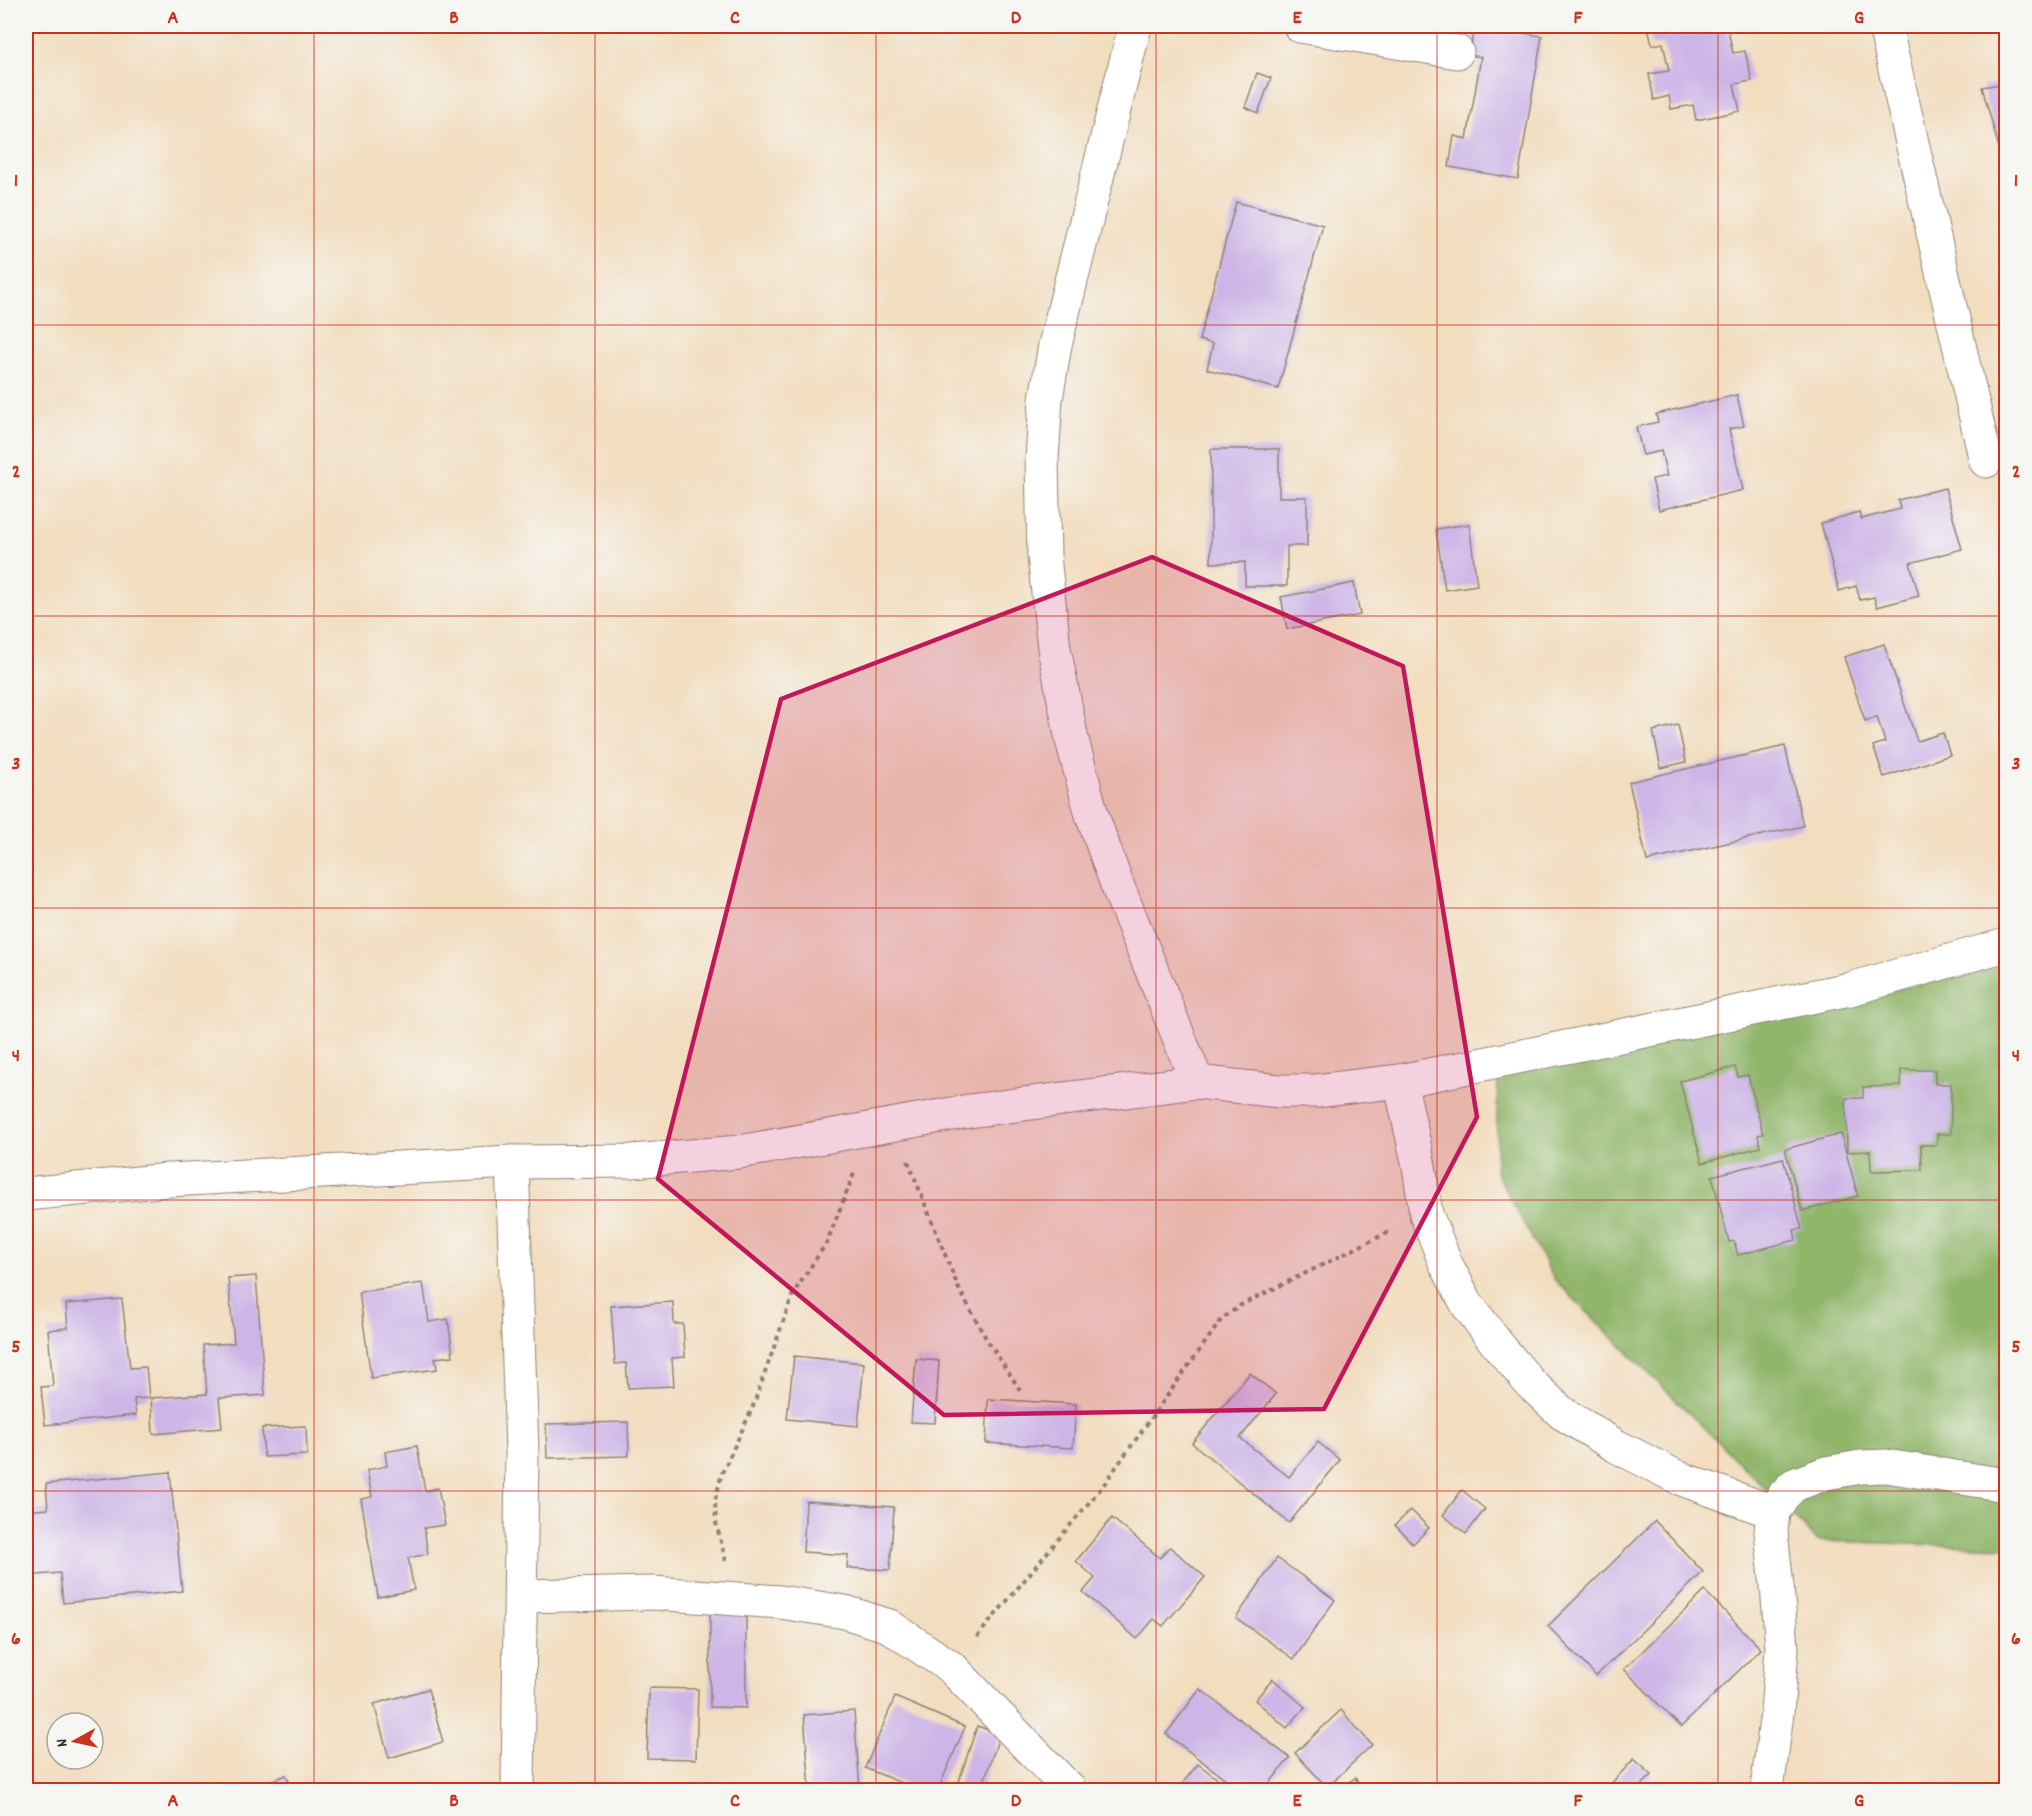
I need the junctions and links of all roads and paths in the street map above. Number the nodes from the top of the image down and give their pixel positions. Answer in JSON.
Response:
{"nodes":[{"id":1,"x":1135,"y":26,"type":"edge"},
{"id":2,"x":1300,"y":26,"type":"edge"},
{"id":3,"x":1886,"y":26,"type":"edge"},
{"id":4,"x":1457,"y":52,"type":"dead end"},
{"id":5,"x":1986,"y":461,"type":"dead end"},
{"id":6,"x":2007,"y":945,"type":"edge"},
{"id":7,"x":1400,"y":1081,"type":"junction"},
{"id":8,"x":1197,"y":1082,"type":"junction"},
{"id":9,"x":879,"y":1127,"type":"junction"},
{"id":10,"x":512,"y":1162,"type":"junction"},
{"id":11,"x":26,"y":1194,"type":"edge"},
{"id":12,"x":1426,"y":1214,"type":"junction"},
{"id":13,"x":1020,"y":1390,"type":"dead end"},
{"id":14,"x":2007,"y":1485,"type":"edge"},
{"id":15,"x":1773,"y":1512,"type":"junction"},
{"id":16,"x":521,"y":1596,"type":"junction"},
{"id":17,"x":733,"y":1599,"type":"junction"},
{"id":18,"x":952,"y":1668,"type":"junction"},
{"id":19,"x":518,"y":1791,"type":"edge"},
{"id":20,"x":1070,"y":1791,"type":"edge"},
{"id":21,"x":1767,"y":1791,"type":"edge"}],
"edges":[{"from":1,"to":8,"type":"street"},
{"from":2,"to":4,"type":"street"},
{"from":3,"to":5,"type":"street"},
{"from":6,"to":7,"type":"street"},
{"from":7,"to":8,"type":"street"},
{"from":7,"to":12,"type":"street"},
{"from":8,"to":9,"type":"street"},
{"from":9,"to":10,"type":"street"},
{"from":9,"to":13,"type":"path"},
{"from":9,"to":17,"type":"path"},
{"from":10,"to":11,"type":"street"},
{"from":10,"to":16,"type":"street"},
{"from":12,"to":15,"type":"street"},
{"from":12,"to":18,"type":"path"},
{"from":14,"to":15,"type":"street"},
{"from":15,"to":21,"type":"street"},
{"from":16,"to":17,"type":"street"},
{"from":16,"to":19,"type":"street"},
{"from":17,"to":18,"type":"street"},
{"from":18,"to":20,"type":"street"}]}
